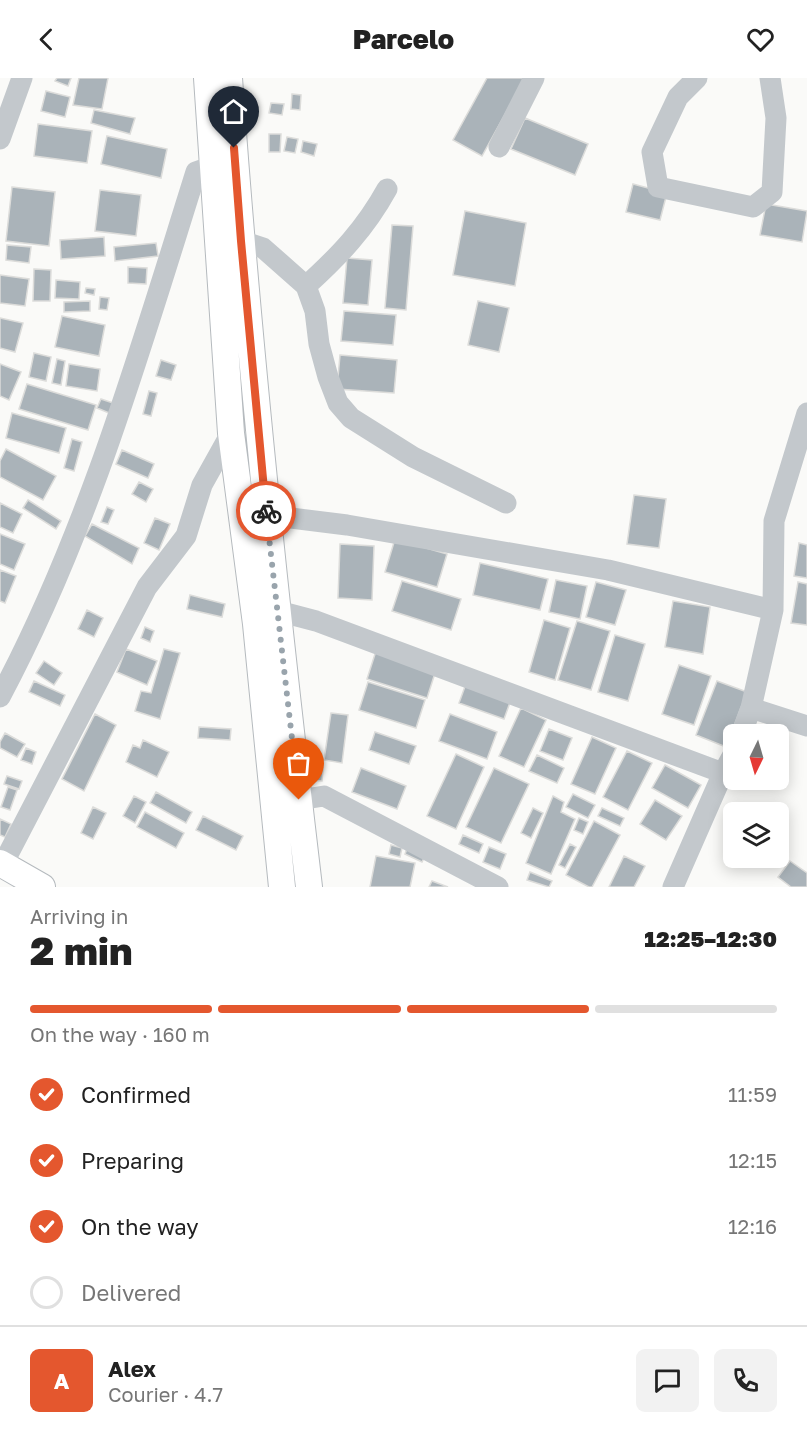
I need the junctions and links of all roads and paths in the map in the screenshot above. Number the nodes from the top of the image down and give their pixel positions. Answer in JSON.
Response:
{"nodes":[{"id":1,"x":22,"y":78,"type":"edge"},
{"id":2,"x":207,"y":78,"type":"edge"},
{"id":3,"x":229,"y":78,"type":"edge"},
{"id":4,"x":534,"y":78,"type":"edge"},
{"id":5,"x":697,"y":78,"type":"edge"},
{"id":6,"x":770,"y":78,"type":"edge"},
{"id":7,"x":0,"y":139,"type":"edge"},
{"id":8,"x":499,"y":147,"type":"dead end"},
{"id":9,"x":213,"y":166,"type":"junction"},
{"id":10,"x":387,"y":189,"type":"dead end"},
{"id":11,"x":241,"y":241,"type":"junction"},
{"id":12,"x":306,"y":286,"type":"junction"},
{"id":13,"x":807,"y":413,"type":"edge"},
{"id":14,"x":231,"y":433,"type":"junction"},
{"id":15,"x":506,"y":503,"type":"dead end"},
{"id":16,"x":267,"y":515,"type":"junction"},
{"id":17,"x":773,"y":610,"type":"junction"},
{"id":18,"x":278,"y":611,"type":"junction"},
{"id":19,"x":0,"y":697,"type":"edge"},
{"id":20,"x":751,"y":708,"type":"junction"},
{"id":21,"x":745,"y":724,"type":"edge"},
{"id":22,"x":807,"y":726,"type":"edge"},
{"id":23,"x":723,"y":773,"type":"joint"},
{"id":24,"x":299,"y":800,"type":"junction"},
{"id":25,"x":1,"y":864,"type":"edge"},
{"id":26,"x":42,"y":887,"type":"edge"},
{"id":27,"x":282,"y":887,"type":"edge"},
{"id":28,"x":309,"y":887,"type":"edge"},
{"id":29,"x":498,"y":887,"type":"edge"},
{"id":30,"x":673,"y":887,"type":"edge"}],
"edges":[{"from":1,"to":7,"type":"street"},
{"from":2,"to":9,"type":"main road"},
{"from":3,"to":11,"type":"main road"},
{"from":4,"to":8,"type":"street"},
{"from":5,"to":6,"type":"street"},
{"from":9,"to":14,"type":"main road"},
{"from":9,"to":19,"type":"street"},
{"from":10,"to":12,"type":"street"},
{"from":11,"to":12,"type":"street"},
{"from":11,"to":16,"type":"main road"},
{"from":12,"to":15,"type":"street"},
{"from":13,"to":17,"type":"street"},
{"from":14,"to":25,"type":"street"},
{"from":14,"to":27,"type":"main road"},
{"from":16,"to":17,"type":"street"},
{"from":16,"to":18,"type":"main road"},
{"from":17,"to":20,"type":"street"},
{"from":18,"to":23,"type":"street"},
{"from":18,"to":24,"type":"main road"},
{"from":20,"to":21,"type":"street"},
{"from":20,"to":22,"type":"street"},
{"from":23,"to":30,"type":"street"},
{"from":24,"to":28,"type":"main road"},
{"from":24,"to":29,"type":"street"},
{"from":25,"to":26,"type":"main road"}]}
